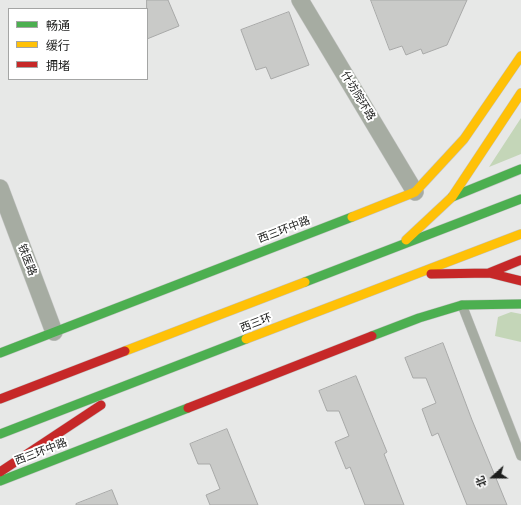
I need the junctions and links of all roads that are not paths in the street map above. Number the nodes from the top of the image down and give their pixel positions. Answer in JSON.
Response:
{"nodes":[{"id":1,"x":300,"y":0,"type":"edge"},
{"id":2,"x":521,"y":56,"type":"edge"},
{"id":3,"x":521,"y":93,"type":"edge"},
{"id":4,"x":521,"y":169,"type":"edge"},
{"id":5,"x":0,"y":188,"type":"edge"},
{"id":6,"x":415,"y":192,"type":"junction"},
{"id":7,"x":452,"y":197,"type":"junction"},
{"id":8,"x":521,"y":200,"type":"edge"},
{"id":9,"x":521,"y":234,"type":"edge"},
{"id":10,"x":398,"y":248,"type":"junction"},
{"id":11,"x":521,"y":260,"type":"edge"},
{"id":12,"x":489,"y":272,"type":"junction"},
{"id":13,"x":416,"y":274,"type":"junction"},
{"id":14,"x":521,"y":281,"type":"edge"},
{"id":15,"x":521,"y":304,"type":"edge"},
{"id":16,"x":462,"y":305,"type":"junction"},
{"id":17,"x":54,"y":332,"type":"junction"},
{"id":18,"x":0,"y":353,"type":"edge"},
{"id":19,"x":136,"y":383,"type":"junction"},
{"id":20,"x":2,"y":398,"type":"edge"},
{"id":21,"x":0,"y":434,"type":"edge"},
{"id":22,"x":521,"y":456,"type":"edge"},
{"id":23,"x":0,"y":472,"type":"edge"},
{"id":24,"x":0,"y":481,"type":"edge"}],
"edges":[{"from":1,"to":6,"type":"street","name":"什坊院环路"},
{"from":2,"to":6,"type":"main road","name":"西三环中路"},
{"from":3,"to":7,"type":"main road"},
{"from":4,"to":7,"type":"main road"},
{"from":5,"to":17,"type":"street","name":"铁医路"},
{"from":6,"to":17,"type":"main road","name":"西三环中路"},
{"from":7,"to":10,"type":"main road"},
{"from":8,"to":10,"type":"main road","name":"西三环"},
{"from":9,"to":13,"type":"main road","name":"西三环"},
{"from":10,"to":20,"type":"main road","name":"西三环"},
{"from":11,"to":12,"type":"main road"},
{"from":12,"to":13,"type":"main road"},
{"from":12,"to":14,"type":"main road"},
{"from":13,"to":19,"type":"main road","name":"西三环"},
{"from":15,"to":16,"type":"main road","name":"西三环中路"},
{"from":16,"to":22,"type":"lane"},
{"from":16,"to":24,"type":"main road","name":"西三环中路"},
{"from":17,"to":18,"type":"main road","name":"西三环中路"},
{"from":19,"to":21,"type":"main road","name":"西三环"},
{"from":19,"to":23,"type":"main road"}]}
